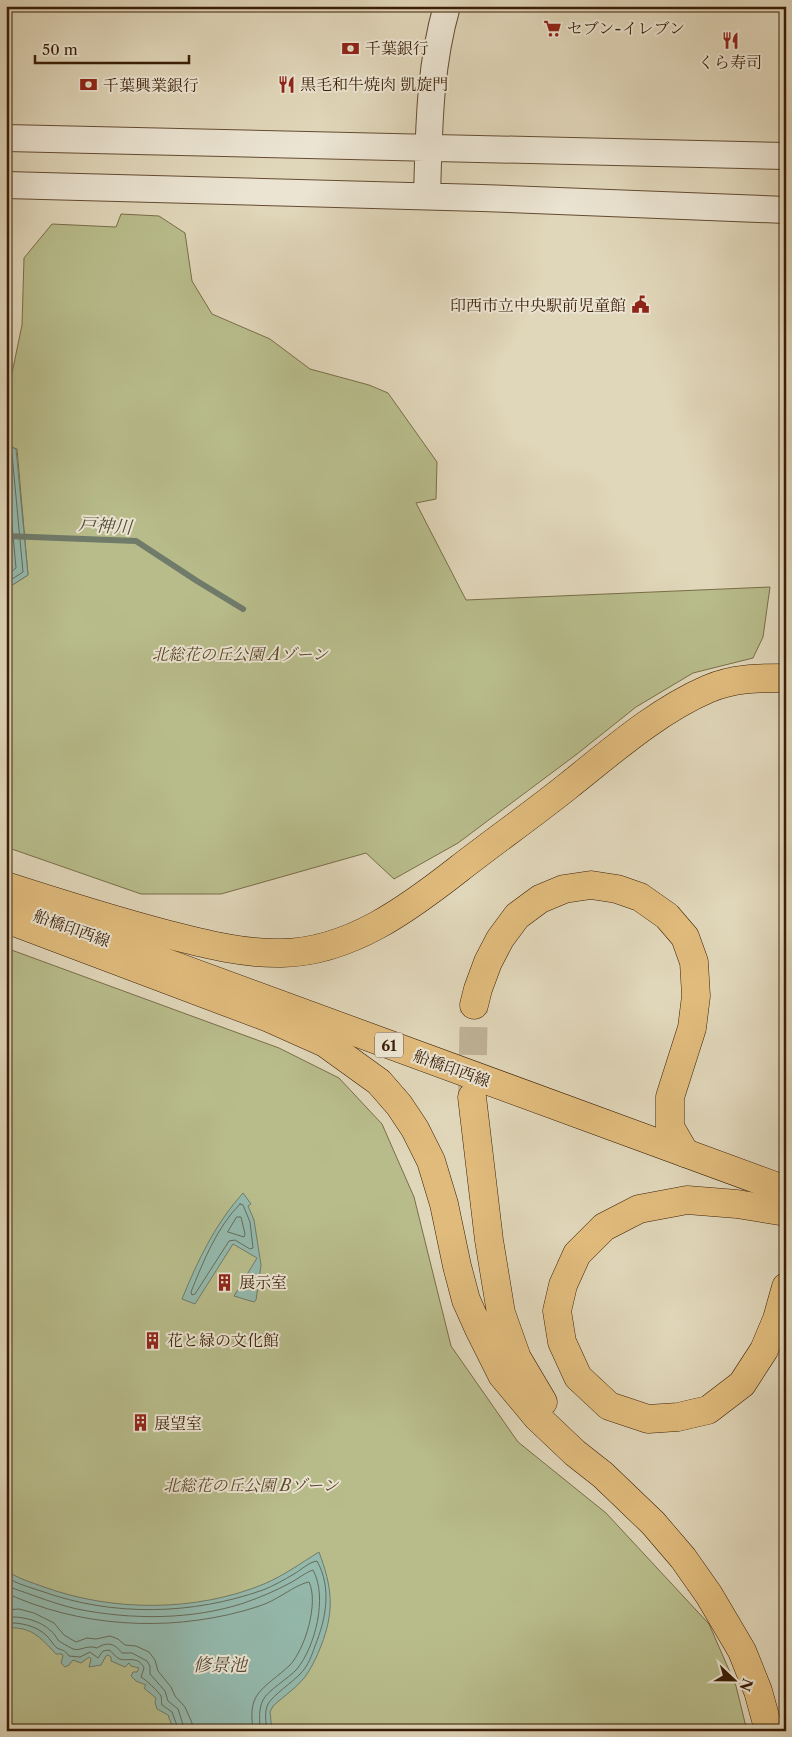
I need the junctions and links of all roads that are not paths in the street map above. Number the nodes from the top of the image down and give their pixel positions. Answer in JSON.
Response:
{"nodes":[{"id":1,"x":447,"y":6,"type":"edge"},
{"id":2,"x":6,"y":138,"type":"edge"},
{"id":3,"x":429,"y":148,"type":"junction"},
{"id":4,"x":786,"y":156,"type":"edge"},
{"id":5,"x":6,"y":185,"type":"edge"},
{"id":6,"x":427,"y":196,"type":"junction"},
{"id":7,"x":786,"y":210,"type":"edge"},
{"id":8,"x":786,"y":678,"type":"edge"},
{"id":9,"x":6,"y":886,"type":"edge"},
{"id":10,"x":6,"y":904,"type":"edge"},
{"id":11,"x":6,"y":919,"type":"edge"},
{"id":12,"x":474,"y":1005,"type":"tunnel mouth"},
{"id":13,"x":472,"y":1097,"type":"tunnel mouth"},
{"id":14,"x":685,"y":1153,"type":"junction"},
{"id":15,"x":779,"y":1187,"type":"edge"},
{"id":16,"x":786,"y":1212,"type":"edge"},
{"id":17,"x":786,"y":1287,"type":"edge"},
{"id":18,"x":603,"y":1475,"type":"junction"},
{"id":19,"x":769,"y":1731,"type":"edge"}],
"edges":[{"from":1,"to":3,"type":"street"},
{"from":2,"to":3,"type":"street"},
{"from":3,"to":4,"type":"street"},
{"from":3,"to":6,"type":"street"},
{"from":5,"to":6,"type":"street"},
{"from":6,"to":7,"type":"street"},
{"from":8,"to":9,"type":"main road"},
{"from":10,"to":14,"type":"main road","name":"船橋印西線","number":"61"},
{"from":11,"to":18,"type":"main road"},
{"from":12,"to":14,"type":"main road"},
{"from":13,"to":18,"type":"main road"},
{"from":14,"to":15,"type":"main road","name":"船橋印西線","number":"61"},
{"from":16,"to":17,"type":"main road"},
{"from":18,"to":19,"type":"main road"}]}
